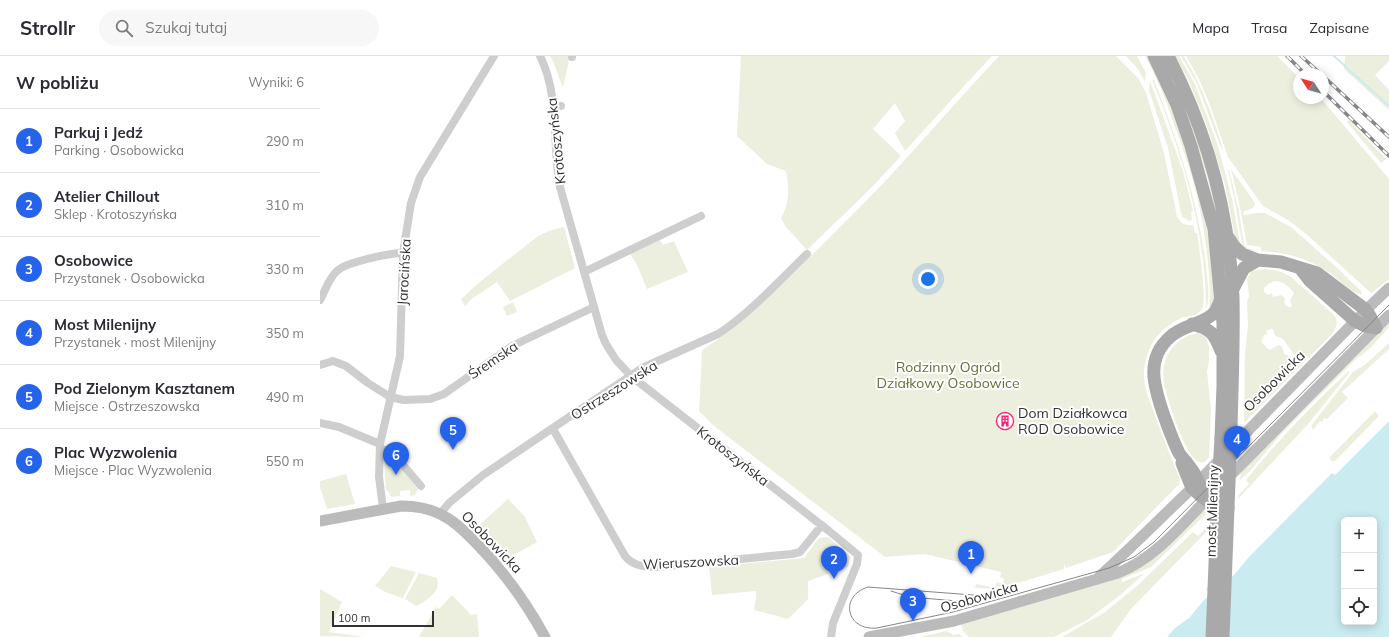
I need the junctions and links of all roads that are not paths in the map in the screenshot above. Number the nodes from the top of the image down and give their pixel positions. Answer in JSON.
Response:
{"nodes":[{"id":1,"x":494,"y":56,"type":"edge"},
{"id":2,"x":540,"y":56,"type":"edge"},
{"id":3,"x":1154,"y":56,"type":"edge"},
{"id":4,"x":1168,"y":56,"type":"edge"},
{"id":5,"x":702,"y":216,"type":"dead end"},
{"id":6,"x":1227,"y":235,"type":"junction"},
{"id":7,"x":403,"y":253,"type":"junction"},
{"id":8,"x":807,"y":254,"type":"dead end"},
{"id":9,"x":1258,"y":260,"type":"junction"},
{"id":10,"x":1300,"y":268,"type":"junction"},
{"id":11,"x":584,"y":272,"type":"junction"},
{"id":12,"x":1389,"y":288,"type":"edge"},
{"id":13,"x":1227,"y":294,"type":"junction"},
{"id":14,"x":320,"y":300,"type":"edge"},
{"id":15,"x":594,"y":307,"type":"junction"},
{"id":16,"x":1366,"y":310,"type":"junction"},
{"id":17,"x":1389,"y":315,"type":"edge"},
{"id":18,"x":1355,"y":321,"type":"junction"},
{"id":19,"x":1192,"y":324,"type":"junction"},
{"id":20,"x":1376,"y":328,"type":"junction"},
{"id":21,"x":1223,"y":356,"type":"junction"},
{"id":22,"x":320,"y":365,"type":"edge"},
{"id":23,"x":631,"y":376,"type":"junction"},
{"id":24,"x":390,"y":396,"type":"junction"},
{"id":25,"x":320,"y":423,"type":"edge"},
{"id":26,"x":554,"y":428,"type":"junction"},
{"id":27,"x":380,"y":447,"type":"junction"},
{"id":28,"x":1195,"y":484,"type":"junction"},
{"id":29,"x":420,"y":486,"type":"dead end"},
{"id":30,"x":1206,"y":500,"type":"junction"},
{"id":31,"x":383,"y":508,"type":"junction"},
{"id":32,"x":440,"y":514,"type":"junction"},
{"id":33,"x":320,"y":521,"type":"edge"},
{"id":34,"x":822,"y":525,"type":"junction"},
{"id":35,"x":1095,"y":579,"type":"junction"},
{"id":36,"x":544,"y":637,"type":"edge"},
{"id":37,"x":831,"y":637,"type":"edge"},
{"id":38,"x":869,"y":637,"type":"edge"},
{"id":39,"x":1212,"y":637,"type":"edge"},
{"id":40,"x":1223,"y":637,"type":"edge"}],
"edges":[{"from":1,"to":7,"type":"street","name":"Jarocińska"},
{"from":2,"to":11,"type":"street","name":"Krotoszyńska"},
{"from":3,"to":13,"type":"main road"},
{"from":4,"to":6,"type":"main road"},
{"from":5,"to":11,"type":"street"},
{"from":6,"to":9,"type":"main road"},
{"from":6,"to":13,"type":"main road"},
{"from":7,"to":14,"type":"street"},
{"from":7,"to":24,"type":"street","name":"Jarocińska"},
{"from":8,"to":23,"type":"street","name":"Ostrzeszowska"},
{"from":9,"to":10,"type":"main road"},
{"from":9,"to":13,"type":"main road"},
{"from":10,"to":16,"type":"main road"},
{"from":10,"to":18,"type":"main road"},
{"from":11,"to":15,"type":"street","name":"Krotoszyńska"},
{"from":12,"to":16,"type":"street","name":"Osobowicka"},
{"from":13,"to":19,"type":"main road"},
{"from":13,"to":21,"type":"main road","name":"most Milenijny"},
{"from":13,"to":40,"type":"main road","name":"most Milenijny","bridge":true},
{"from":15,"to":23,"type":"street","name":"Krotoszyńska"},
{"from":15,"to":24,"type":"street","name":"Śremska"},
{"from":16,"to":18,"type":"street","name":"Osobowicka"},
{"from":16,"to":20,"type":"main road"},
{"from":17,"to":20,"type":"street","name":"Osobowicka"},
{"from":18,"to":20,"type":"main road"},
{"from":18,"to":28,"type":"street","name":"Osobowicka"},
{"from":19,"to":21,"type":"main road"},
{"from":19,"to":28,"type":"main road"},
{"from":20,"to":30,"type":"street","name":"Osobowicka"},
{"from":21,"to":39,"type":"main road","name":"most Milenijny","bridge":true},
{"from":22,"to":24,"type":"street","name":"Śremska"},
{"from":23,"to":26,"type":"street","name":"Ostrzeszowska"},
{"from":23,"to":34,"type":"street","name":"Krotoszyńska"},
{"from":24,"to":27,"type":"street","name":"Jarocińska"},
{"from":25,"to":27,"type":"street"},
{"from":26,"to":32,"type":"street","name":"Ostrzeszowska"},
{"from":26,"to":34,"type":"street","name":"Wieruszowska"},
{"from":27,"to":29,"type":"street"},
{"from":27,"to":31,"type":"street","name":"Jarocińska"},
{"from":28,"to":30,"type":"main road"},
{"from":28,"to":35,"type":"street","name":"Osobowicka"},
{"from":30,"to":35,"type":"street","name":"Osobowicka"},
{"from":31,"to":32,"type":"street","name":"Osobowicka"},
{"from":31,"to":33,"type":"street","name":"Osobowicka"},
{"from":32,"to":36,"type":"street","name":"Osobowicka"},
{"from":34,"to":37,"type":"street","name":"Krotoszyńska"},
{"from":35,"to":38,"type":"street","name":"Osobowicka"}]}
